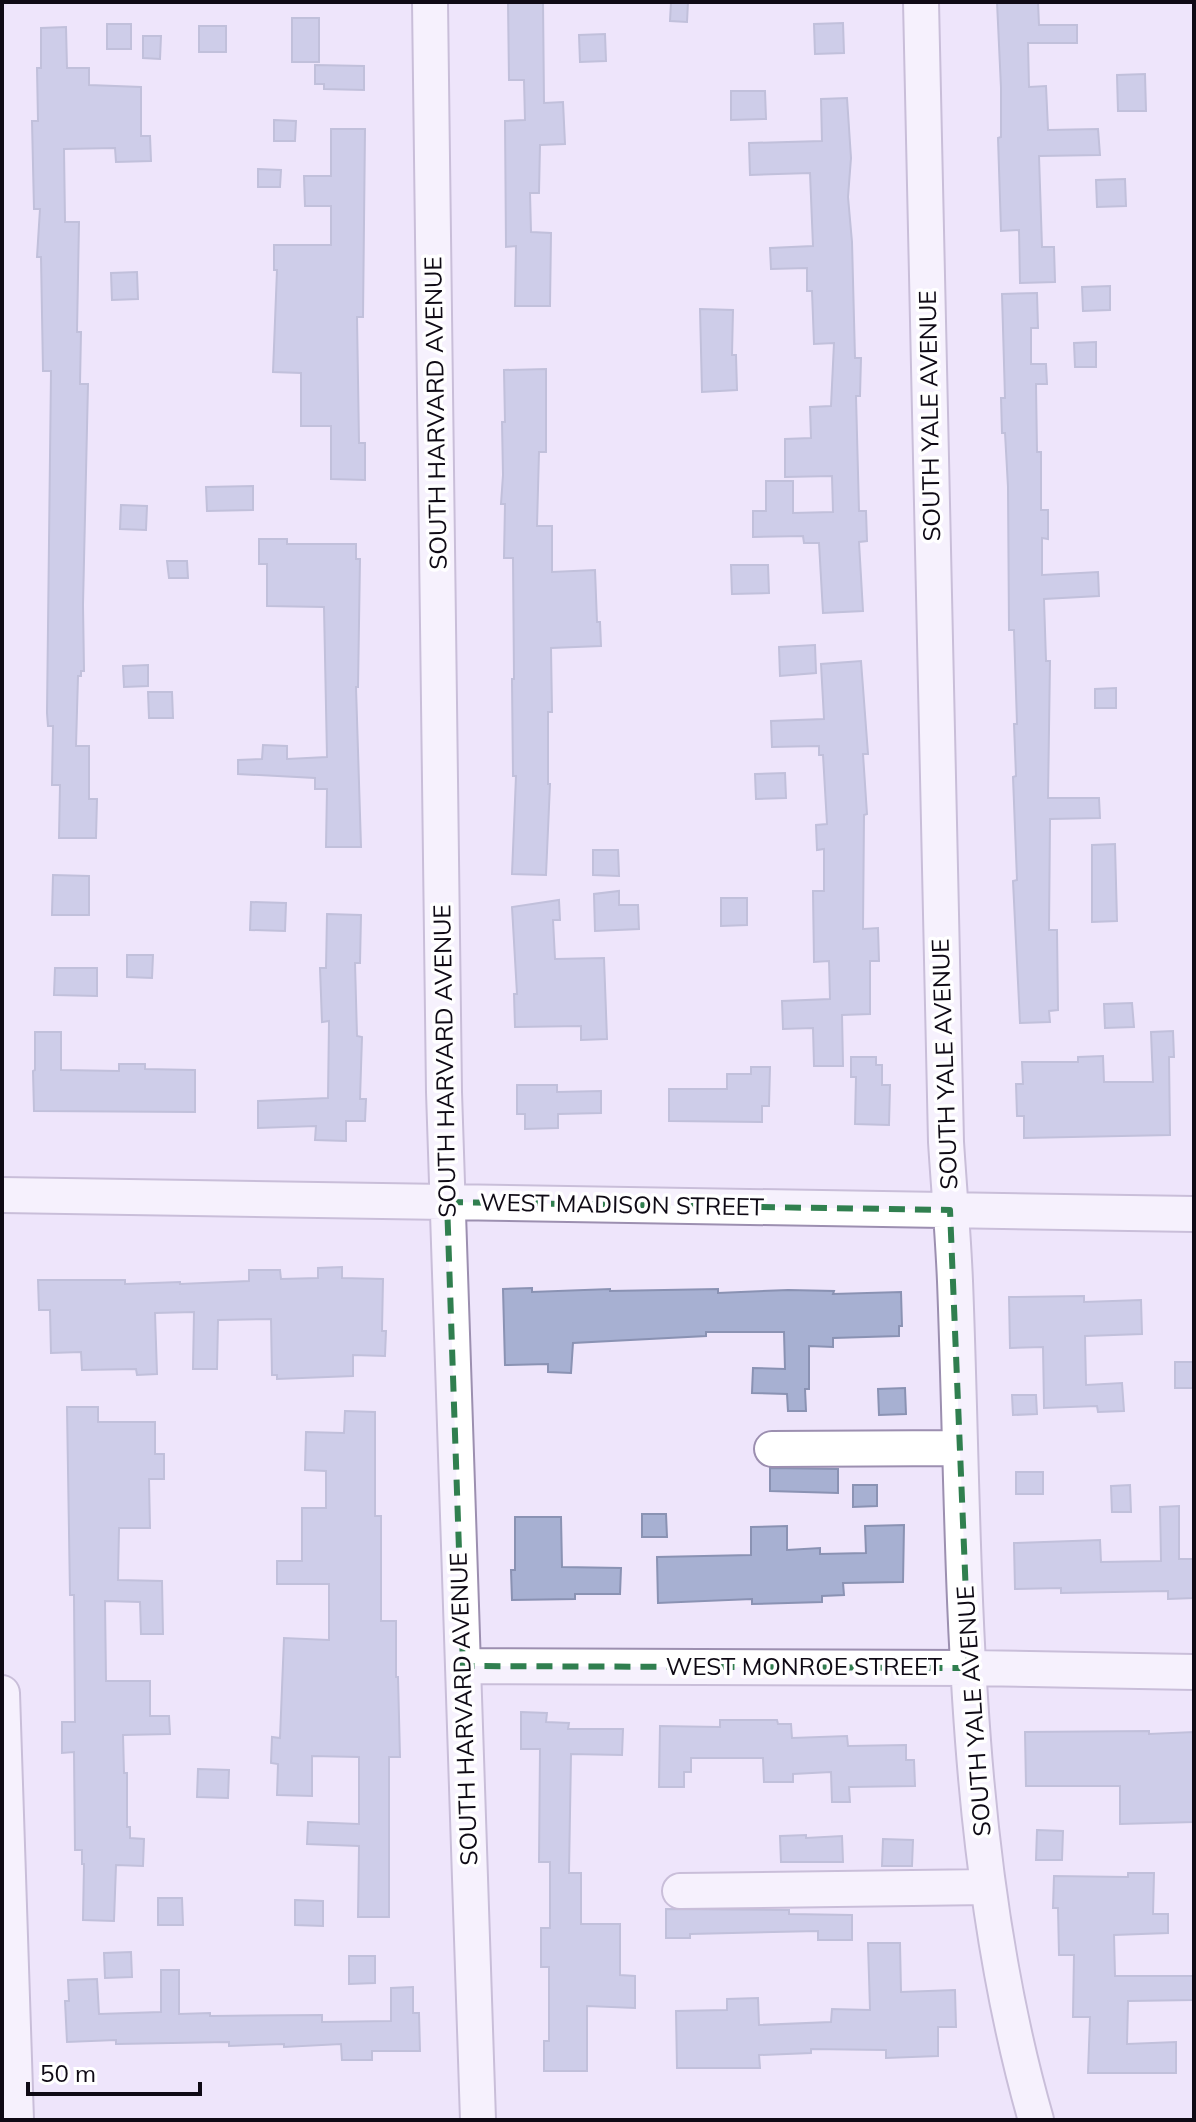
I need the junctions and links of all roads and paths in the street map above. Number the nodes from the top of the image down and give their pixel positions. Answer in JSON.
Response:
{"nodes":[{"id":1,"x":430,"y":2,"type":"edge"},
{"id":2,"x":921,"y":2,"type":"edge"},
{"id":3,"x":2,"y":1195,"type":"edge"},
{"id":4,"x":447,"y":1202,"type":"junction"},
{"id":5,"x":950,"y":1210,"type":"junction"},
{"id":6,"x":1194,"y":1214,"type":"edge"},
{"id":7,"x":960,"y":1448,"type":"junction"},
{"id":8,"x":772,"y":1449,"type":"dead end"},
{"id":9,"x":463,"y":1666,"type":"junction"},
{"id":10,"x":969,"y":1668,"type":"junction"},
{"id":11,"x":1194,"y":1672,"type":"edge"},
{"id":12,"x":2,"y":1693,"type":"edge"},
{"id":13,"x":987,"y":1887,"type":"junction"},
{"id":14,"x":680,"y":1891,"type":"dead end"},
{"id":15,"x":16,"y":2120,"type":"edge"},
{"id":16,"x":478,"y":2120,"type":"edge"},
{"id":17,"x":1036,"y":2120,"type":"edge"}],
"edges":[{"from":1,"to":4,"type":"street","name":"SOUTH HARVARD AVENUE"},
{"from":2,"to":5,"type":"street","name":"SOUTH YALE AVENUE"},
{"from":3,"to":4,"type":"street","name":"WEST MADISON STREET"},
{"from":4,"to":5,"type":"street","name":"WEST MADISON STREET"},
{"from":4,"to":9,"type":"street","name":"SOUTH HARVARD AVENUE"},
{"from":5,"to":6,"type":"street","name":"WEST MADISON STREET"},
{"from":5,"to":7,"type":"street","name":"SOUTH YALE AVENUE"},
{"from":7,"to":8,"type":"street"},
{"from":7,"to":10,"type":"street","name":"SOUTH YALE AVENUE"},
{"from":9,"to":10,"type":"street","name":"WEST MONROE STREET"},
{"from":9,"to":16,"type":"street","name":"SOUTH HARVARD AVENUE"},
{"from":10,"to":11,"type":"street","name":"WEST MONROE STREET"},
{"from":10,"to":13,"type":"street","name":"SOUTH YALE AVENUE"},
{"from":12,"to":15,"type":"street"},
{"from":13,"to":14,"type":"street"},
{"from":13,"to":17,"type":"street","name":"SOUTH YALE AVENUE"}]}
